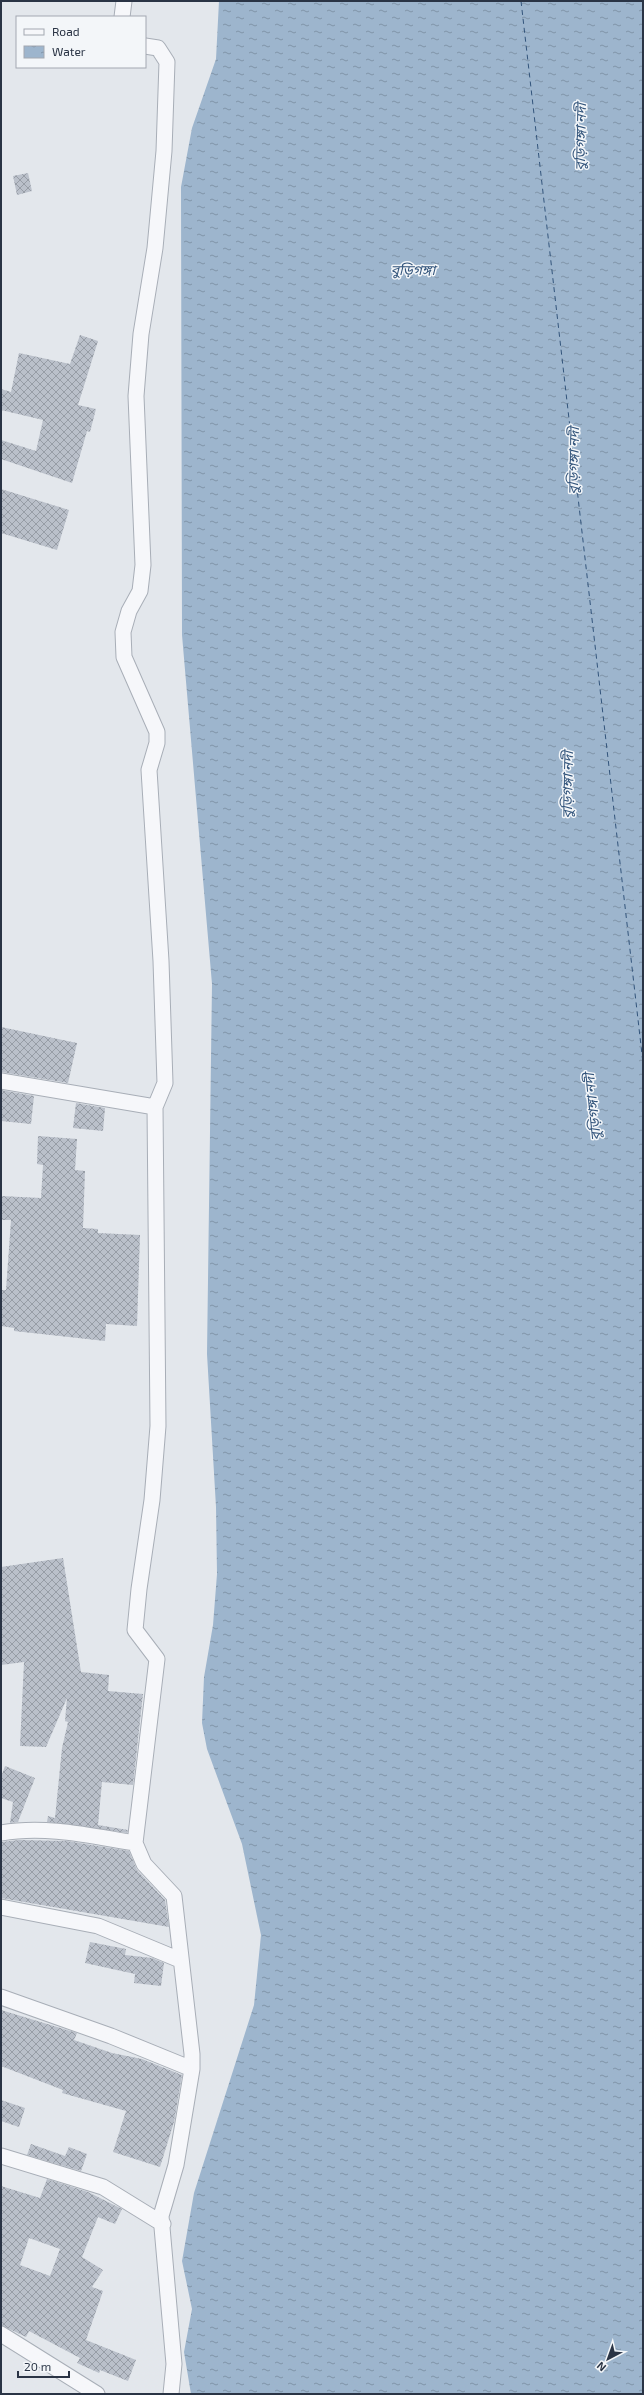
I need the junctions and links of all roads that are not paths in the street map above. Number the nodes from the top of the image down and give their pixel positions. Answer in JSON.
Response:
{"nodes":[{"id":1,"x":124,"y":1,"type":"edge"},
{"id":2,"x":122,"y":16,"type":"edge"},
{"id":3,"x":146,"y":46,"type":"edge"},
{"id":4,"x":1,"y":1082,"type":"edge"},
{"id":5,"x":155,"y":1107,"type":"junction"},
{"id":6,"x":1,"y":1833,"type":"edge"},
{"id":7,"x":135,"y":1843,"type":"junction"},
{"id":8,"x":1,"y":1907,"type":"edge"},
{"id":9,"x":180,"y":1960,"type":"junction"},
{"id":10,"x":1,"y":1998,"type":"edge"},
{"id":11,"x":192,"y":2069,"type":"junction"},
{"id":12,"x":1,"y":2156,"type":"edge"},
{"id":13,"x":163,"y":2224,"type":"junction"},
{"id":14,"x":1,"y":2334,"type":"edge"},
{"id":15,"x":97,"y":2394,"type":"edge"},
{"id":16,"x":171,"y":2394,"type":"edge"}],
"edges":[{"from":1,"to":2,"type":"street"},
{"from":3,"to":5,"type":"street"},
{"from":4,"to":5,"type":"street"},
{"from":5,"to":7,"type":"street"},
{"from":6,"to":7,"type":"street"},
{"from":7,"to":9,"type":"street"},
{"from":8,"to":9,"type":"street"},
{"from":9,"to":11,"type":"street"},
{"from":10,"to":11,"type":"street"},
{"from":11,"to":13,"type":"street"},
{"from":12,"to":13,"type":"street"},
{"from":13,"to":16,"type":"street"},
{"from":14,"to":15,"type":"street"}]}
